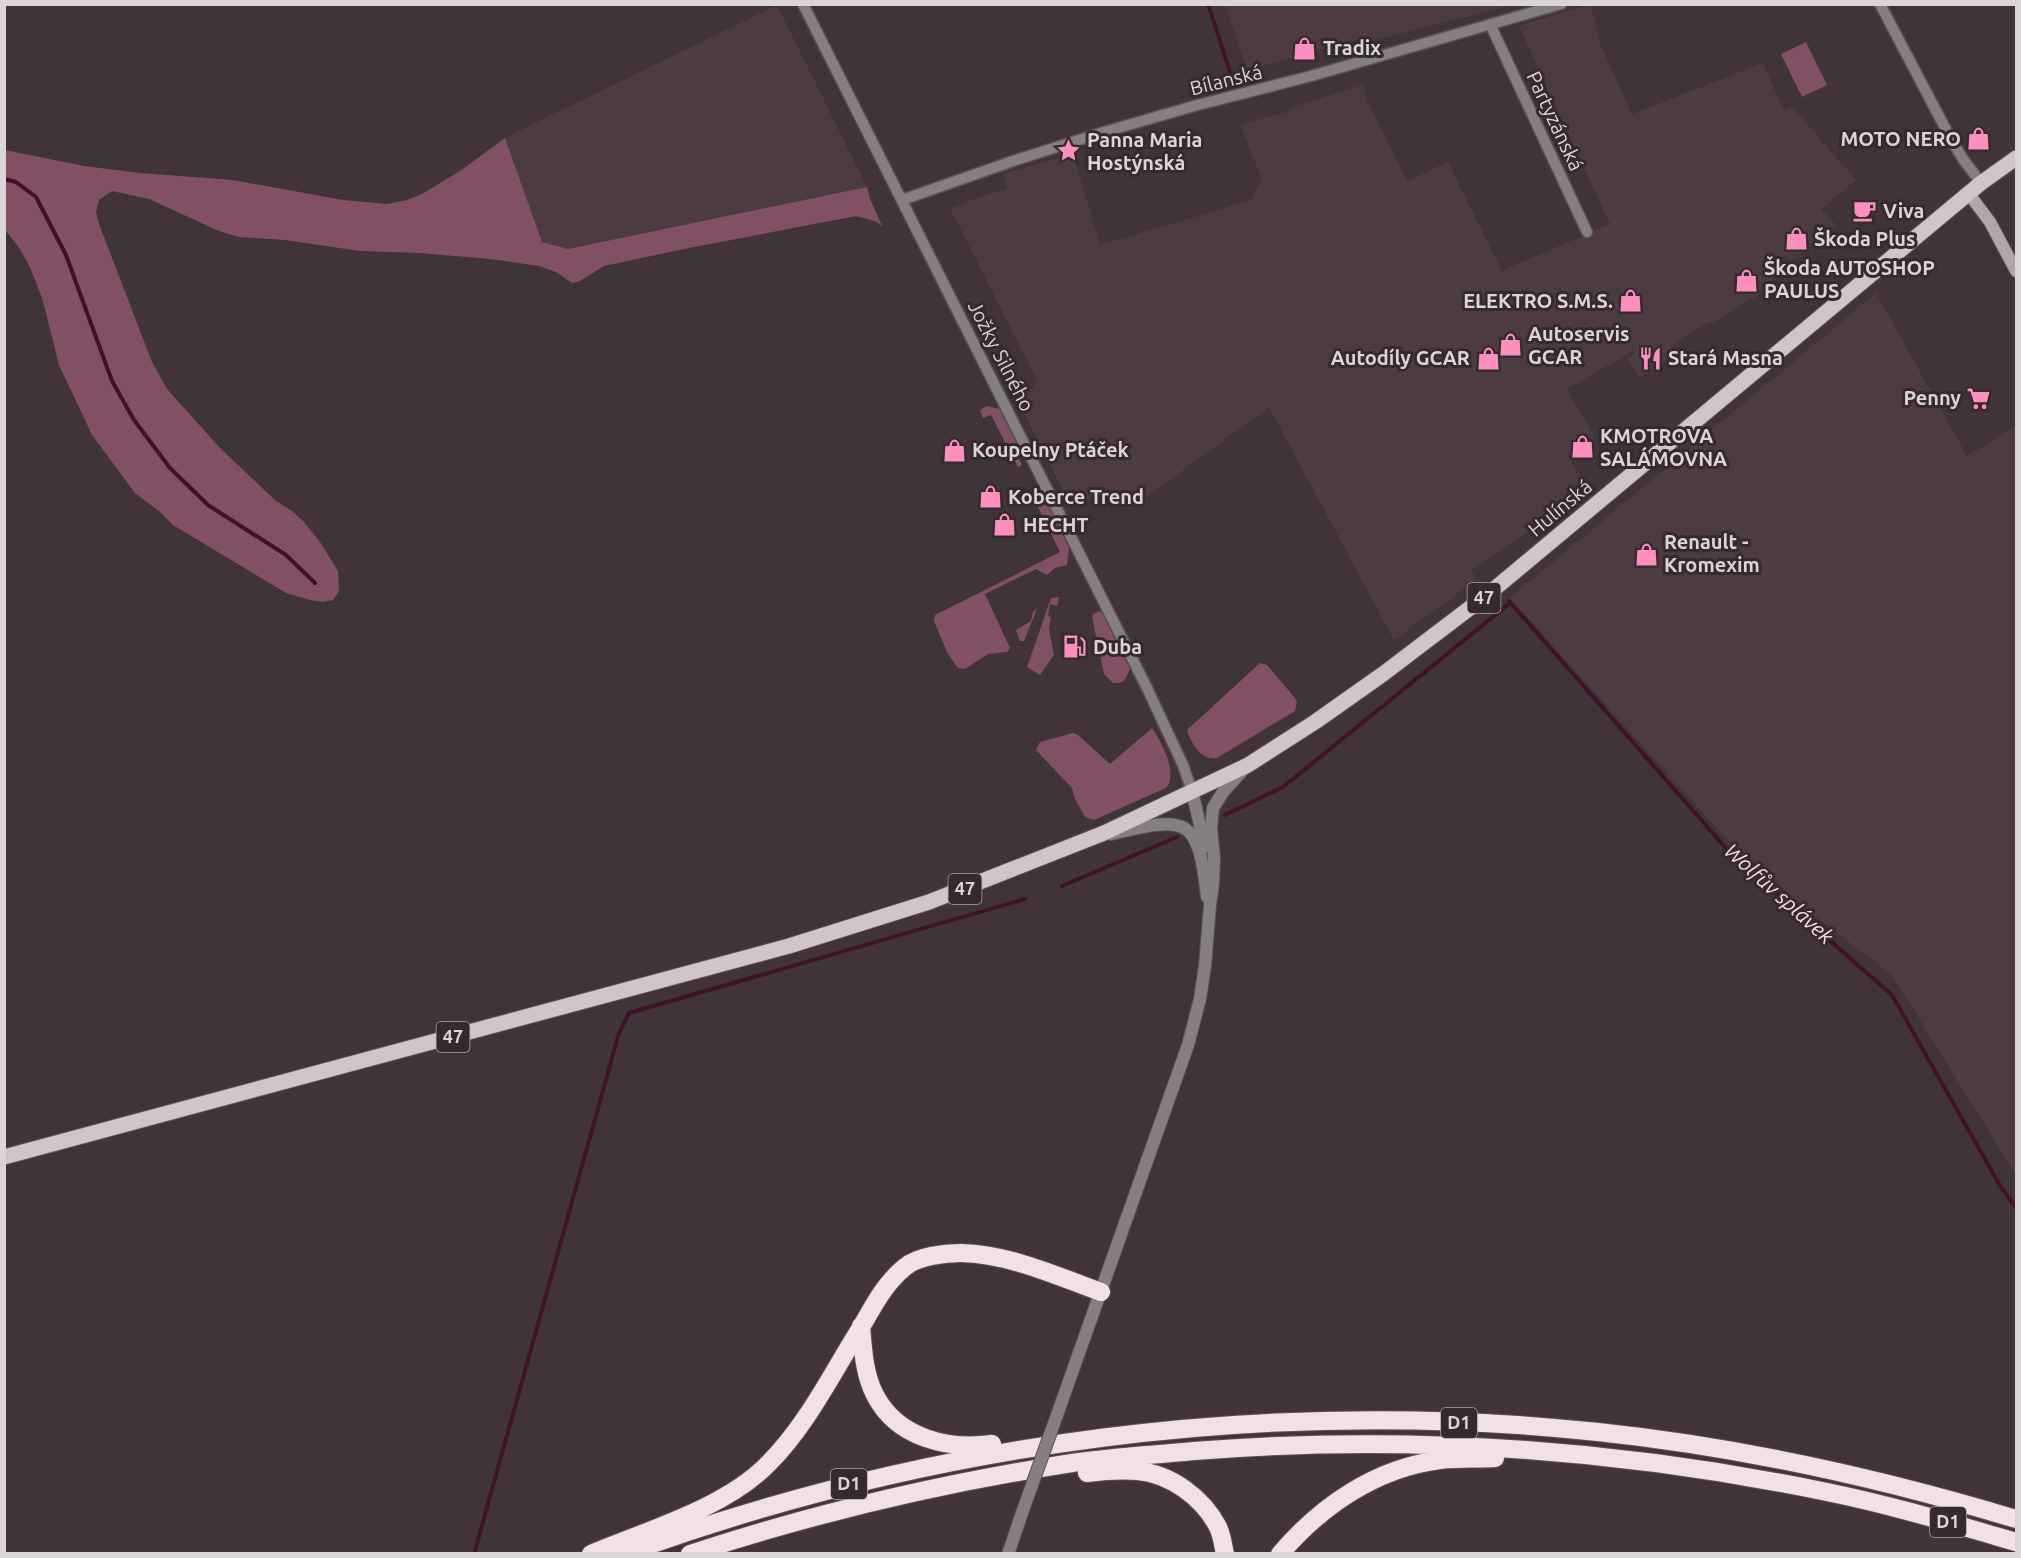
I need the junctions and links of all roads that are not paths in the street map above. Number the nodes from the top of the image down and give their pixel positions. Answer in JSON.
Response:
{"nodes":[{"id":1,"x":803,"y":4,"type":"edge"},
{"id":2,"x":1561,"y":4,"type":"edge"},
{"id":3,"x":1880,"y":4,"type":"edge"},
{"id":4,"x":1490,"y":24,"type":"junction"},
{"id":5,"x":2016,"y":158,"type":"edge"},
{"id":6,"x":1975,"y":189,"type":"junction"},
{"id":7,"x":902,"y":200,"type":"junction"},
{"id":8,"x":1587,"y":232,"type":"dead end"},
{"id":9,"x":2016,"y":272,"type":"edge"},
{"id":10,"x":1248,"y":765,"type":"junction"},
{"id":11,"x":1192,"y":791,"type":"junction"},
{"id":12,"x":1086,"y":840,"type":"junction"},
{"id":13,"x":1209,"y":911,"type":"junction"},
{"id":14,"x":4,"y":1157,"type":"edge"},
{"id":15,"x":1101,"y":1292,"type":"junction"},
{"id":16,"x":861,"y":1326,"type":"junction"},
{"id":17,"x":1081,"y":1440,"type":"junction"},
{"id":18,"x":1594,"y":1455,"type":"junction"},
{"id":19,"x":1014,"y":1473,"type":"junction"},
{"id":20,"x":2016,"y":1519,"type":"edge"},
{"id":21,"x":2016,"y":1542,"type":"edge"},
{"id":22,"x":591,"y":1554,"type":"edge"},
{"id":23,"x":624,"y":1554,"type":"edge"},
{"id":24,"x":690,"y":1554,"type":"edge"},
{"id":25,"x":1008,"y":1554,"type":"edge"},
{"id":26,"x":1225,"y":1554,"type":"edge"},
{"id":27,"x":1280,"y":1554,"type":"edge"}],
"edges":[{"from":1,"to":7,"type":"street","name":"Jožky Silného"},
{"from":2,"to":4,"type":"street","name":"Bílanská"},
{"from":3,"to":6,"type":"street"},
{"from":4,"to":7,"type":"street","name":"Bílanská"},
{"from":4,"to":8,"type":"street","name":"Partyzánská"},
{"from":5,"to":6,"type":"main road","name":"Hulínská","number":"47"},
{"from":6,"to":9,"type":"main road"},
{"from":6,"to":10,"type":"main road","name":"Hulínská","number":"47"},
{"from":7,"to":11,"type":"street","name":"Jožky Silného"},
{"from":10,"to":11,"type":"main road","name":"Hulínská","number":"47"},
{"from":10,"to":13,"type":"street"},
{"from":11,"to":12,"type":"main road","number":"47"},
{"from":11,"to":13,"type":"street"},
{"from":12,"to":13,"type":"street"},
{"from":12,"to":14,"type":"main road","number":"47"},
{"from":13,"to":15,"type":"street"},
{"from":15,"to":16,"type":"highway"},
{"from":15,"to":25,"type":"street","bridge":true},
{"from":16,"to":17,"type":"highway","number":"D1"},
{"from":16,"to":22,"type":"highway"},
{"from":17,"to":20,"type":"highway","number":"D1"},
{"from":17,"to":23,"type":"highway","number":"D1"},
{"from":18,"to":19,"type":"highway","number":"D1"},
{"from":18,"to":21,"type":"highway","number":"D1"},
{"from":18,"to":27,"type":"highway"},
{"from":19,"to":24,"type":"highway","number":"D1"},
{"from":19,"to":26,"type":"highway","number":"D1"}]}
